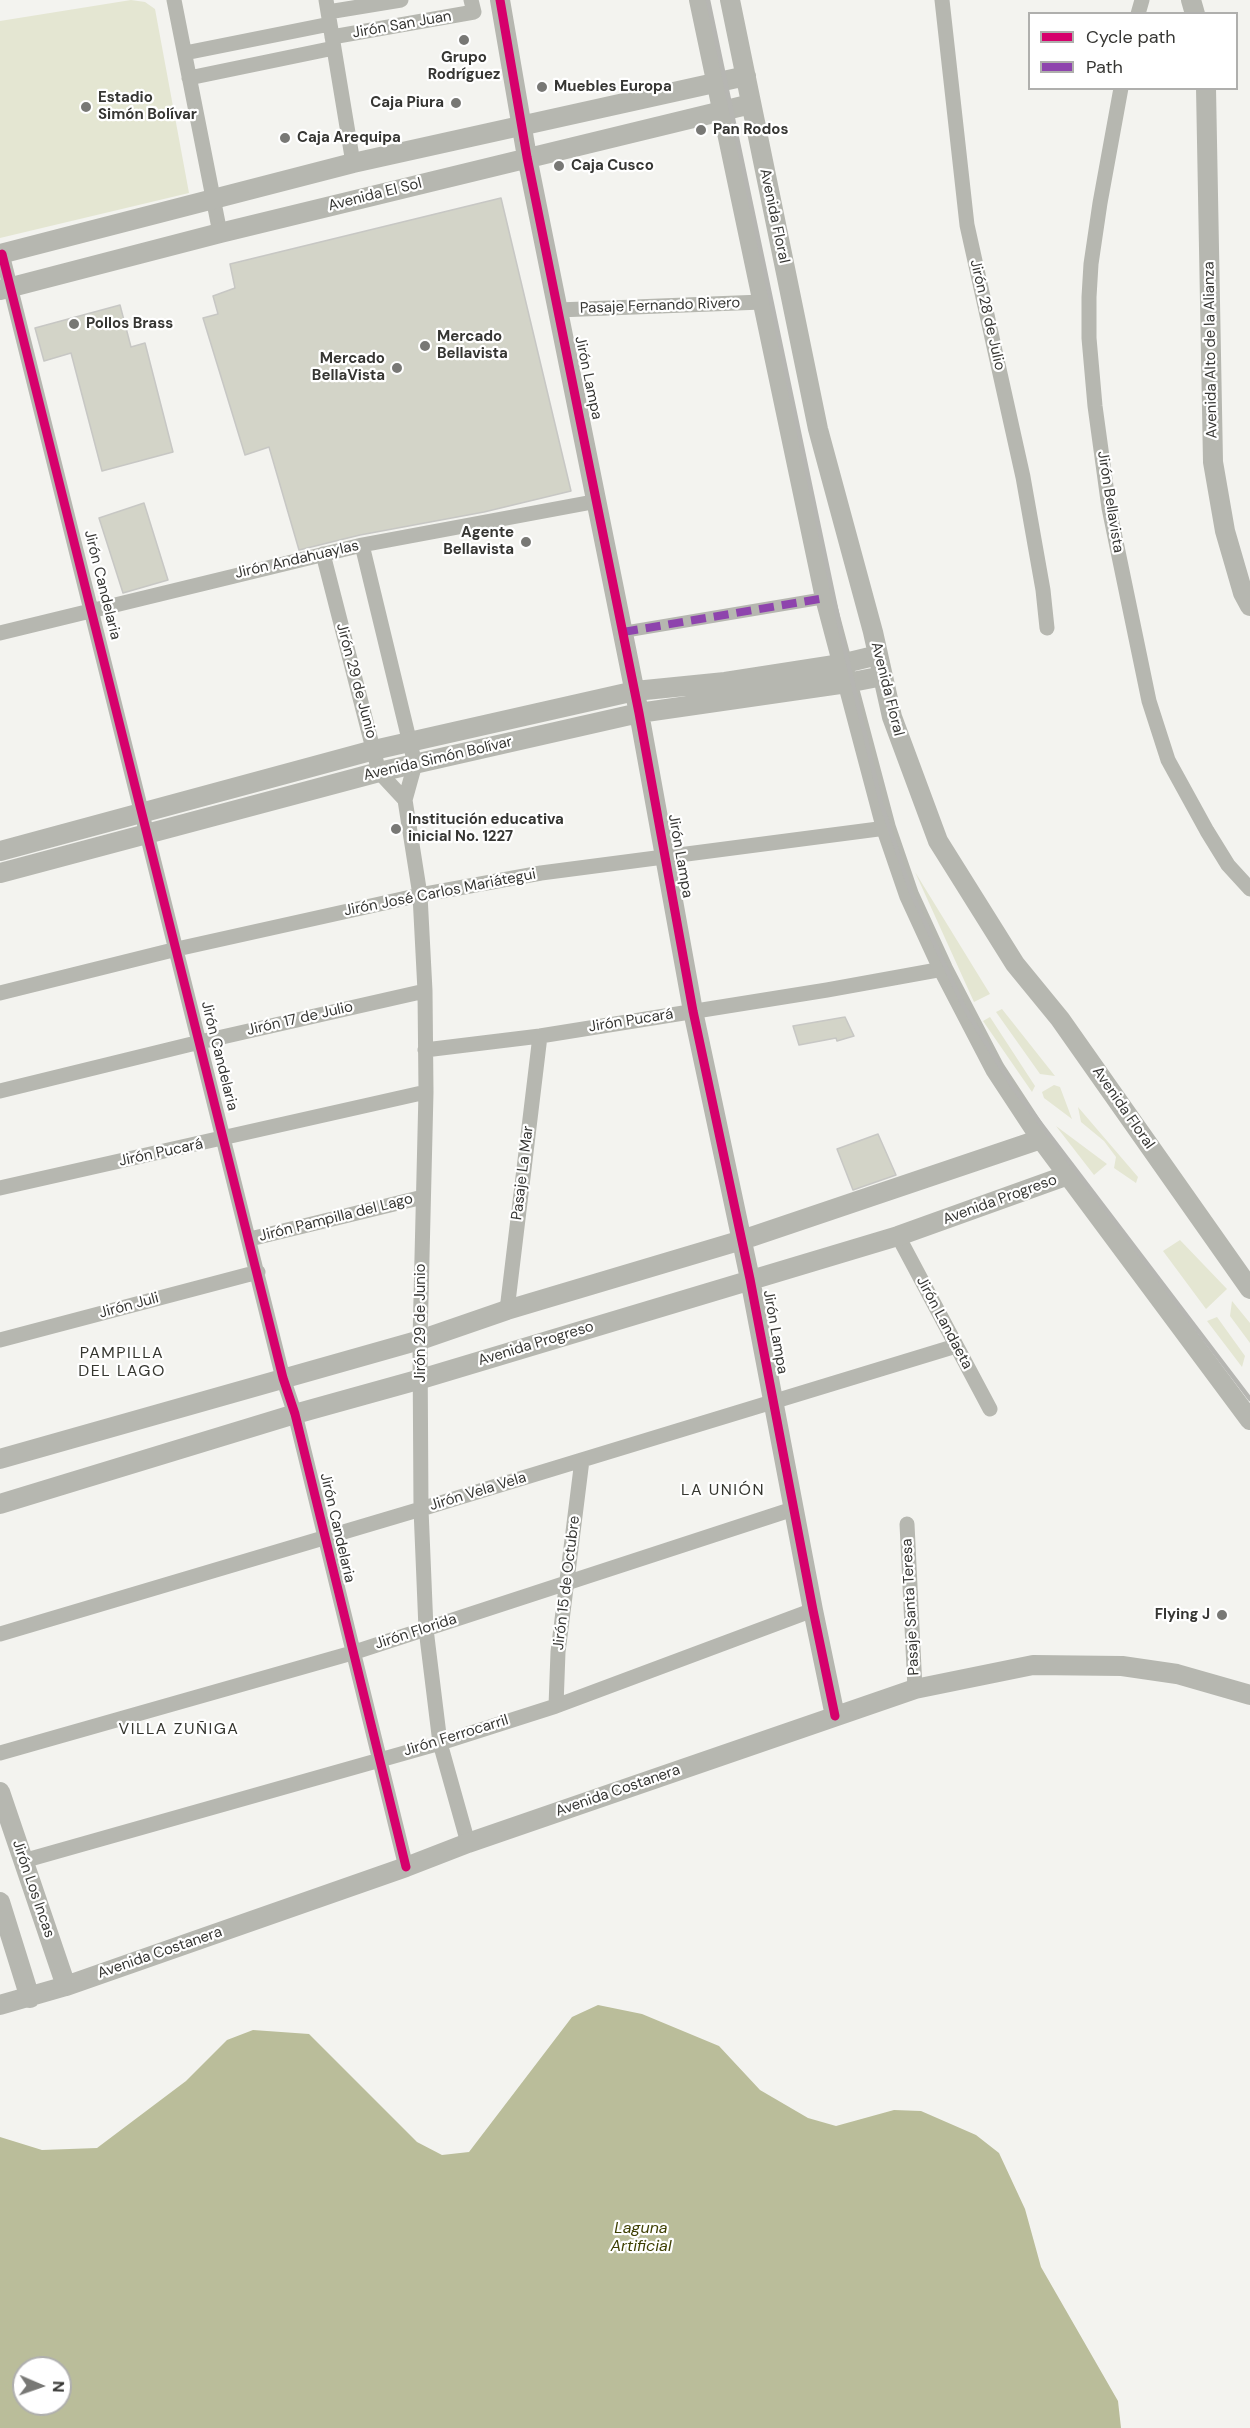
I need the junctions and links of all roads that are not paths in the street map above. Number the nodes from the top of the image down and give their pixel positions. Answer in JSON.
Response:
{"nodes":[{"id":1,"x":174,"y":0,"type":"edge"},
{"id":2,"x":402,"y":0,"type":"edge"},
{"id":3,"x":471,"y":0,"type":"edge"},
{"id":4,"x":500,"y":0,"type":"edge"},
{"id":5,"x":699,"y":0,"type":"edge"},
{"id":6,"x":730,"y":0,"type":"edge"},
{"id":7,"x":942,"y":0,"type":"edge"},
{"id":8,"x":330,"y":24,"type":"edge"},
{"id":9,"x":185,"y":53,"type":"junction"},
{"id":10,"x":746,"y":76,"type":"junction"},
{"id":11,"x":189,"y":78,"type":"junction"},
{"id":12,"x":717,"y":82,"type":"junction"},
{"id":13,"x":1121,"y":90,"type":"edge"},
{"id":14,"x":1206,"y":90,"type":"edge"},
{"id":15,"x":751,"y":104,"type":"junction"},
{"id":16,"x":722,"y":110,"type":"junction"},
{"id":17,"x":522,"y":125,"type":"junction"},
{"id":18,"x":527,"y":157,"type":"junction"},
{"id":19,"x":353,"y":163,"type":"junction"},
{"id":20,"x":213,"y":199,"type":"junction"},
{"id":21,"x":220,"y":233,"type":"junction"},
{"id":22,"x":1,"y":254,"type":"edge"},
{"id":23,"x":6,"y":288,"type":"edge"},
{"id":24,"x":762,"y":302,"type":"junction"},
{"id":25,"x":558,"y":310,"type":"junction"},
{"id":26,"x":598,"y":501,"type":"junction"},
{"id":27,"x":362,"y":545,"type":"junction"},
{"id":28,"x":323,"y":554,"type":"junction"},
{"id":29,"x":825,"y":598,"type":"junction"},
{"id":30,"x":1250,"y":606,"type":"edge"},
{"id":31,"x":92,"y":609,"type":"junction"},
{"id":32,"x":1047,"y":628,"type":"dead end"},
{"id":33,"x":623,"y":632,"type":"junction"},
{"id":34,"x":0,"y":633,"type":"edge"},
{"id":35,"x":878,"y":655,"type":"junction"},
{"id":36,"x":841,"y":664,"type":"junction"},
{"id":37,"x":883,"y":676,"type":"junction"},
{"id":38,"x":847,"y":683,"type":"junction"},
{"id":39,"x":634,"y":691,"type":"junction"},
{"id":40,"x":639,"y":713,"type":"junction"},
{"id":41,"x":410,"y":742,"type":"junction"},
{"id":42,"x":374,"y":750,"type":"junction"},
{"id":43,"x":415,"y":765,"type":"junction"},
{"id":44,"x":379,"y":772,"type":"junction"},
{"id":45,"x":405,"y":800,"type":"junction"},
{"id":46,"x":142,"y":811,"type":"junction"},
{"id":47,"x":886,"y":828,"type":"junction"},
{"id":48,"x":147,"y":833,"type":"junction"},
{"id":49,"x":0,"y":850,"type":"edge"},
{"id":50,"x":664,"y":857,"type":"junction"},
{"id":51,"x":0,"y":873,"type":"edge"},
{"id":52,"x":1250,"y":889,"type":"edge"},
{"id":53,"x":420,"y":895,"type":"junction"},
{"id":54,"x":177,"y":949,"type":"junction"},
{"id":55,"x":943,"y":969,"type":"junction"},
{"id":56,"x":424,"y":991,"type":"junction"},
{"id":57,"x":0,"y":993,"type":"edge"},
{"id":58,"x":693,"y":1011,"type":"junction"},
{"id":59,"x":540,"y":1035,"type":"junction"},
{"id":60,"x":200,"y":1042,"type":"junction"},
{"id":61,"x":425,"y":1050,"type":"junction"},
{"id":62,"x":0,"y":1091,"type":"edge"},
{"id":63,"x":426,"y":1092,"type":"junction"},
{"id":64,"x":1041,"y":1138,"type":"junction"},
{"id":65,"x":225,"y":1139,"type":"junction"},
{"id":66,"x":1068,"y":1175,"type":"junction"},
{"id":67,"x":0,"y":1188,"type":"edge"},
{"id":68,"x":423,"y":1197,"type":"junction"},
{"id":69,"x":898,"y":1236,"type":"junction"},
{"id":70,"x":250,"y":1239,"type":"junction"},
{"id":71,"x":742,"y":1240,"type":"junction"},
{"id":72,"x":258,"y":1272,"type":"junction"},
{"id":73,"x":750,"y":1279,"type":"junction"},
{"id":74,"x":1250,"y":1289,"type":"edge"},
{"id":75,"x":507,"y":1310,"type":"junction"},
{"id":76,"x":0,"y":1340,"type":"edge"},
{"id":77,"x":420,"y":1340,"type":"junction"},
{"id":78,"x":956,"y":1346,"type":"junction"},
{"id":79,"x":283,"y":1378,"type":"junction"},
{"id":80,"x":421,"y":1379,"type":"junction"},
{"id":81,"x":773,"y":1402,"type":"junction"},
{"id":82,"x":990,"y":1409,"type":"dead end"},
{"id":83,"x":295,"y":1414,"type":"junction"},
{"id":84,"x":1250,"y":1420,"type":"edge"},
{"id":85,"x":0,"y":1459,"type":"edge"},
{"id":86,"x":582,"y":1460,"type":"junction"},
{"id":87,"x":0,"y":1504,"type":"edge"},
{"id":88,"x":421,"y":1509,"type":"junction"},
{"id":89,"x":793,"y":1509,"type":"junction"},
{"id":90,"x":908,"y":1524,"type":"dead end"},
{"id":91,"x":323,"y":1537,"type":"junction"},
{"id":92,"x":566,"y":1582,"type":"junction"},
{"id":93,"x":813,"y":1610,"type":"junction"},
{"id":94,"x":426,"y":1629,"type":"junction"},
{"id":95,"x":0,"y":1634,"type":"edge"},
{"id":96,"x":352,"y":1653,"type":"junction"},
{"id":97,"x":915,"y":1689,"type":"junction"},
{"id":98,"x":1250,"y":1695,"type":"edge"},
{"id":99,"x":556,"y":1706,"type":"junction"},
{"id":100,"x":835,"y":1716,"type":"junction"},
{"id":101,"x":440,"y":1743,"type":"junction"},
{"id":102,"x":0,"y":1753,"type":"edge"},
{"id":103,"x":378,"y":1759,"type":"junction"},
{"id":104,"x":0,"y":1792,"type":"edge"},
{"id":105,"x":468,"y":1843,"type":"junction"},
{"id":106,"x":23,"y":1862,"type":"junction"},
{"id":107,"x":406,"y":1867,"type":"junction"},
{"id":108,"x":0,"y":1902,"type":"edge"},
{"id":109,"x":66,"y":1986,"type":"junction"},
{"id":110,"x":30,"y":1998,"type":"junction"},
{"id":111,"x":0,"y":2005,"type":"edge"}],
"edges":[{"from":1,"to":9,"type":"street"},
{"from":2,"to":8,"type":"street","name":"Jirón San Juan"},
{"from":3,"to":8,"type":"street","name":"Jirón San Juan"},
{"from":4,"to":17,"type":"street","name":"Jirón Lampa"},
{"from":5,"to":12,"type":"street","name":"Avenida Floral"},
{"from":6,"to":10,"type":"street","name":"Avenida Floral"},
{"from":7,"to":32,"type":"street","name":"Jirón 28 de Julio"},
{"from":8,"to":9,"type":"street","name":"Jirón San Juan"},
{"from":8,"to":11,"type":"street","name":"Jirón San Juan"},
{"from":8,"to":19,"type":"street"},
{"from":9,"to":11,"type":"street"},
{"from":10,"to":12,"type":"street"},
{"from":10,"to":15,"type":"street","name":"Avenida Floral"},
{"from":11,"to":20,"type":"street"},
{"from":12,"to":16,"type":"street","name":"Avenida Floral"},
{"from":12,"to":17,"type":"street"},
{"from":13,"to":52,"type":"street","name":"Jirón Bellavista"},
{"from":14,"to":30,"type":"street","name":"Avenida Alto de la Alianza"},
{"from":15,"to":16,"type":"street","name":"Avenida El Sol"},
{"from":15,"to":35,"type":"street","name":"Avenida Floral"},
{"from":16,"to":18,"type":"street","name":"Avenida El Sol"},
{"from":16,"to":24,"type":"street","name":"Avenida Floral"},
{"from":17,"to":18,"type":"street","name":"Jirón Lampa"},
{"from":17,"to":19,"type":"street"},
{"from":18,"to":21,"type":"street","name":"Avenida El Sol"},
{"from":18,"to":25,"type":"street","name":"Jirón Lampa"},
{"from":19,"to":20,"type":"street"},
{"from":20,"to":21,"type":"street"},
{"from":20,"to":22,"type":"street"},
{"from":21,"to":23,"type":"street","name":"Avenida El Sol"},
{"from":22,"to":23,"type":"street","name":"Jirón Candelaria"},
{"from":23,"to":31,"type":"street","name":"Jirón Candelaria"},
{"from":24,"to":25,"type":"street","name":"Pasaje Fernando Rivero"},
{"from":24,"to":29,"type":"street","name":"Avenida Floral"},
{"from":25,"to":26,"type":"street","name":"Jirón Lampa"},
{"from":26,"to":27,"type":"street","name":"Jirón Andahuaylas"},
{"from":26,"to":33,"type":"street","name":"Jirón Lampa"},
{"from":27,"to":28,"type":"street","name":"Jirón Andahuaylas"},
{"from":27,"to":41,"type":"street","name":"Jirón 29 de Junio"},
{"from":28,"to":31,"type":"street","name":"Jirón Andahuaylas"},
{"from":28,"to":42,"type":"street","name":"Jirón 29 de Junio"},
{"from":29,"to":33,"type":"street"},
{"from":29,"to":36,"type":"street","name":"Avenida Floral"},
{"from":31,"to":34,"type":"street","name":"Jirón Andahuaylas"},
{"from":31,"to":46,"type":"street","name":"Jirón Candelaria"},
{"from":33,"to":39,"type":"street","name":"Jirón Lampa"},
{"from":35,"to":36,"type":"street","name":"Avenida Simón Bolívar"},
{"from":35,"to":37,"type":"street","name":"Avenida Floral"},
{"from":36,"to":38,"type":"street","name":"Avenida Floral"},
{"from":36,"to":39,"type":"street","name":"Avenida Simón Bolívar"},
{"from":37,"to":38,"type":"street","name":"Avenida Simón Bolívar"},
{"from":37,"to":74,"type":"street","name":"Avenida Floral"},
{"from":38,"to":40,"type":"street","name":"Avenida Simón Bolívar"},
{"from":38,"to":47,"type":"street","name":"Avenida Floral"},
{"from":39,"to":40,"type":"street","name":"Jirón Lampa"},
{"from":39,"to":41,"type":"street","name":"Avenida Simón Bolívar"},
{"from":40,"to":43,"type":"street","name":"Avenida Simón Bolívar"},
{"from":40,"to":50,"type":"street","name":"Jirón Lampa"},
{"from":41,"to":42,"type":"street","name":"Avenida Simón Bolívar"},
{"from":41,"to":43,"type":"street","name":"Jirón 29 de Junio"},
{"from":42,"to":44,"type":"street","name":"Jirón 29 de Junio"},
{"from":42,"to":46,"type":"street","name":"Avenida Simón Bolívar"},
{"from":43,"to":44,"type":"street","name":"Avenida Simón Bolívar"},
{"from":43,"to":45,"type":"street","name":"Jirón 29 de Junio"},
{"from":44,"to":45,"type":"street"},
{"from":44,"to":48,"type":"street","name":"Avenida Simón Bolívar"},
{"from":45,"to":53,"type":"street","name":"Jirón 29 de Junio"},
{"from":46,"to":48,"type":"street","name":"Jirón Candelaria"},
{"from":46,"to":49,"type":"street","name":"Avenida Simón Bolívar"},
{"from":47,"to":50,"type":"street","name":"Jirón José Carlos Mariátegui"},
{"from":47,"to":55,"type":"street","name":"Avenida Floral"},
{"from":48,"to":51,"type":"street","name":"Avenida Simón Bolívar"},
{"from":48,"to":54,"type":"street","name":"Jirón Candelaria"},
{"from":50,"to":53,"type":"street","name":"Jirón José Carlos Mariátegui"},
{"from":50,"to":58,"type":"street","name":"Jirón Lampa"},
{"from":53,"to":54,"type":"street","name":"Jirón José Carlos Mariátegui"},
{"from":53,"to":56,"type":"street","name":"Jirón 29 de Junio"},
{"from":54,"to":57,"type":"street","name":"Jirón José Carlos Mariátegui"},
{"from":54,"to":60,"type":"street","name":"Jirón Candelaria"},
{"from":55,"to":58,"type":"street","name":"Jirón Pucará"},
{"from":55,"to":64,"type":"street","name":"Avenida Floral"},
{"from":56,"to":60,"type":"street","name":"Jirón 17 de Julio"},
{"from":56,"to":61,"type":"street","name":"Jirón 29 de Junio"},
{"from":58,"to":59,"type":"street","name":"Jirón Pucará"},
{"from":58,"to":71,"type":"street","name":"Jirón Lampa"},
{"from":59,"to":61,"type":"street","name":"Jirón Pucará"},
{"from":59,"to":75,"type":"street","name":"Pasaje La Mar"},
{"from":60,"to":62,"type":"street","name":"Jirón 17 de Julio"},
{"from":60,"to":65,"type":"street","name":"Jirón Candelaria"},
{"from":61,"to":63,"type":"street","name":"Jirón 29 de Junio"},
{"from":63,"to":65,"type":"street","name":"Jirón Pucará"},
{"from":63,"to":68,"type":"street","name":"Jirón 29 de Junio"},
{"from":64,"to":66,"type":"street","name":"Avenida Floral"},
{"from":64,"to":71,"type":"street"},
{"from":65,"to":67,"type":"street","name":"Jirón Pucará"},
{"from":65,"to":70,"type":"street","name":"Jirón Candelaria"},
{"from":66,"to":69,"type":"street","name":"Avenida Progreso"},
{"from":66,"to":84,"type":"street","name":"Avenida Floral"},
{"from":68,"to":70,"type":"street","name":"Jirón Pampilla del Lago"},
{"from":68,"to":77,"type":"street","name":"Jirón 29 de Junio"},
{"from":69,"to":73,"type":"street","name":"Avenida Progreso"},
{"from":69,"to":78,"type":"street","name":"Jirón Landaeta"},
{"from":70,"to":72,"type":"street","name":"Jirón Candelaria"},
{"from":71,"to":73,"type":"street","name":"Jirón Lampa"},
{"from":71,"to":75,"type":"street"},
{"from":72,"to":76,"type":"street","name":"Jirón Juli"},
{"from":72,"to":79,"type":"street","name":"Jirón Candelaria"},
{"from":73,"to":80,"type":"street","name":"Avenida Progreso"},
{"from":73,"to":81,"type":"street","name":"Jirón Lampa"},
{"from":75,"to":77,"type":"street"},
{"from":77,"to":79,"type":"street"},
{"from":77,"to":80,"type":"street","name":"Jirón 29 de Junio"},
{"from":78,"to":81,"type":"street","name":"Jirón Vela Vela"},
{"from":78,"to":82,"type":"street","name":"Jirón Landaeta"},
{"from":79,"to":83,"type":"street","name":"Jirón Candelaria"},
{"from":79,"to":85,"type":"street"},
{"from":80,"to":83,"type":"street","name":"Avenida Progreso"},
{"from":80,"to":88,"type":"street","name":"Jirón 29 de Junio"},
{"from":81,"to":86,"type":"street","name":"Jirón Vela Vela"},
{"from":81,"to":89,"type":"street","name":"Jirón Lampa"},
{"from":83,"to":87,"type":"street","name":"Avenida Progreso"},
{"from":83,"to":91,"type":"street","name":"Jirón Candelaria"},
{"from":86,"to":88,"type":"street","name":"Jirón Vela Vela"},
{"from":86,"to":92,"type":"street","name":"Jirón 15 de Octubre"},
{"from":88,"to":91,"type":"street","name":"Jirón Vela Vela"},
{"from":88,"to":94,"type":"street","name":"Jirón 29 de Junio"},
{"from":89,"to":92,"type":"street","name":"Jirón Florida"},
{"from":89,"to":93,"type":"street","name":"Jirón Lampa"},
{"from":90,"to":97,"type":"street","name":"Pasaje Santa Teresa"},
{"from":91,"to":95,"type":"street","name":"Jirón Vela Vela"},
{"from":91,"to":96,"type":"street","name":"Jirón Candelaria"},
{"from":92,"to":94,"type":"street","name":"Jirón Florida"},
{"from":92,"to":99,"type":"street","name":"Jirón 15 de Octubre"},
{"from":93,"to":99,"type":"street","name":"Jirón Ferrocarril"},
{"from":93,"to":100,"type":"street","name":"Jirón Lampa"},
{"from":94,"to":96,"type":"street","name":"Jirón Florida"},
{"from":94,"to":101,"type":"street","name":"Jirón 29 de Junio"},
{"from":96,"to":102,"type":"street","name":"Jirón Florida"},
{"from":96,"to":103,"type":"street","name":"Jirón Candelaria"},
{"from":97,"to":98,"type":"street","name":"Avenida Costanera"},
{"from":97,"to":100,"type":"street","name":"Avenida Costanera"},
{"from":99,"to":101,"type":"street","name":"Jirón Ferrocarril"},
{"from":100,"to":105,"type":"street","name":"Avenida Costanera"},
{"from":101,"to":103,"type":"street","name":"Jirón Ferrocarril"},
{"from":101,"to":105,"type":"street","name":"Jirón 29 de Junio"},
{"from":103,"to":106,"type":"street","name":"Jirón Ferrocarril"},
{"from":103,"to":107,"type":"street","name":"Jirón Candelaria"},
{"from":104,"to":106,"type":"street","name":"Jirón Los Incas"},
{"from":105,"to":107,"type":"street","name":"Avenida Costanera"},
{"from":106,"to":109,"type":"street","name":"Jirón Los Incas"},
{"from":107,"to":109,"type":"street","name":"Avenida Costanera"},
{"from":108,"to":110,"type":"street"},
{"from":109,"to":110,"type":"street","name":"Avenida Costanera"},
{"from":110,"to":111,"type":"street","name":"Avenida Costanera"}]}
